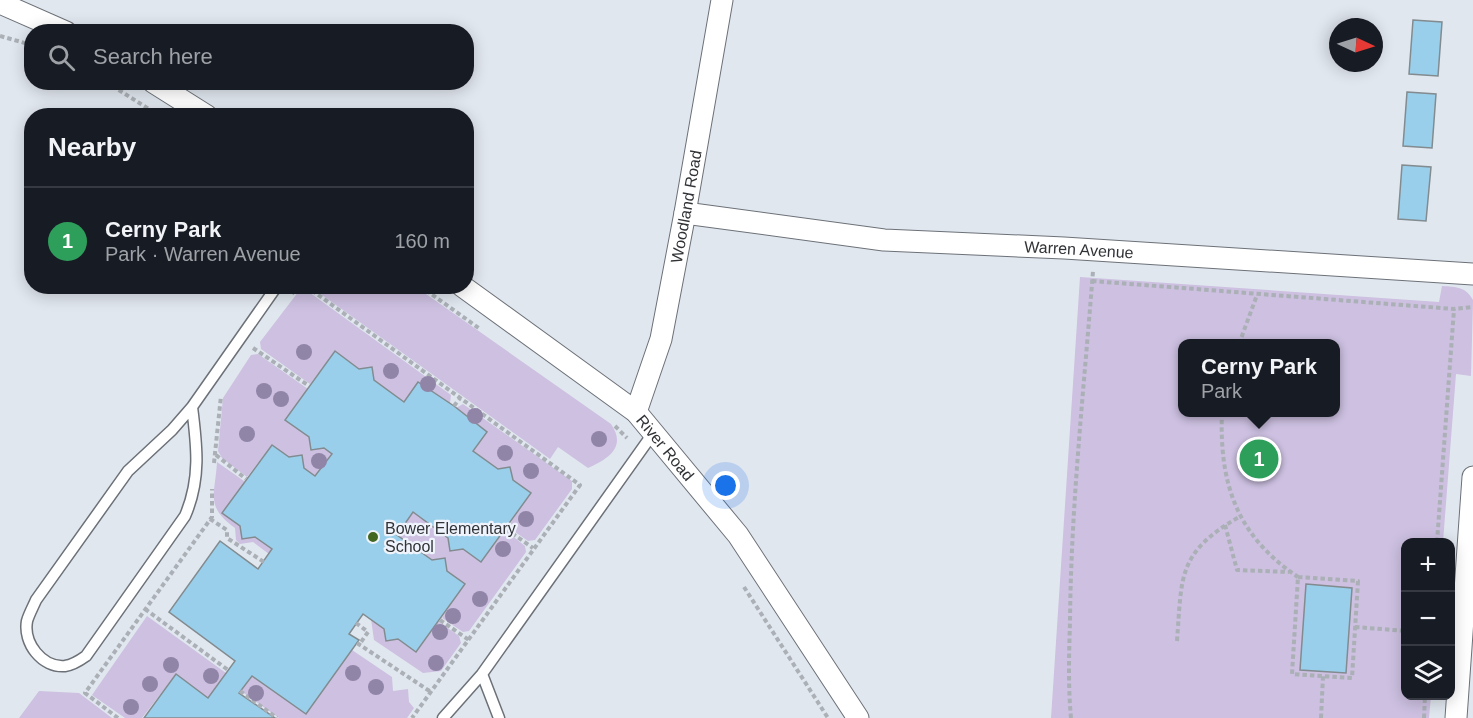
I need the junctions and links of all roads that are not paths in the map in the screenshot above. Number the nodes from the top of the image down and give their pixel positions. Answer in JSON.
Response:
{"nodes":[{"id":1,"x":722,"y":0,"type":"edge"},
{"id":2,"x":0,"y":3,"type":"edge"},
{"id":3,"x":48,"y":24,"type":"edge"},
{"id":4,"x":166,"y":90,"type":"edge"},
{"id":5,"x":194,"y":108,"type":"edge"},
{"id":6,"x":685,"y":213,"type":"junction"},
{"id":7,"x":1473,"y":274,"type":"edge"},
{"id":8,"x":271,"y":294,"type":"edge"},
{"id":9,"x":473,"y":294,"type":"edge"},
{"id":10,"x":192,"y":407,"type":"junction"},
{"id":11,"x":636,"y":412,"type":"junction"},
{"id":12,"x":654,"y":431,"type":"junction"},
{"id":13,"x":1473,"y":477,"type":"edge"},
{"id":14,"x":482,"y":674,"type":"junction"},
{"id":15,"x":443,"y":718,"type":"edge"},
{"id":16,"x":499,"y":718,"type":"edge"},
{"id":17,"x":858,"y":718,"type":"edge"},
{"id":18,"x":1456,"y":718,"type":"edge"}],
"edges":[{"from":1,"to":6,"type":"street","name":"Woodland Road"},
{"from":2,"to":3,"type":"street"},
{"from":4,"to":5,"type":"street"},
{"from":6,"to":7,"type":"street","name":"Warren Avenue"},
{"from":6,"to":11,"type":"street","name":"Woodland Road"},
{"from":8,"to":10,"type":"lane"},
{"from":9,"to":11,"type":"street","name":"River Road"},
{"from":10,"to":10,"type":"lane"},
{"from":11,"to":12,"type":"street","name":"River Road"},
{"from":12,"to":14,"type":"lane"},
{"from":12,"to":17,"type":"street","name":"River Road"},
{"from":13,"to":18,"type":"street"},
{"from":14,"to":15,"type":"lane"},
{"from":14,"to":16,"type":"lane"}]}
